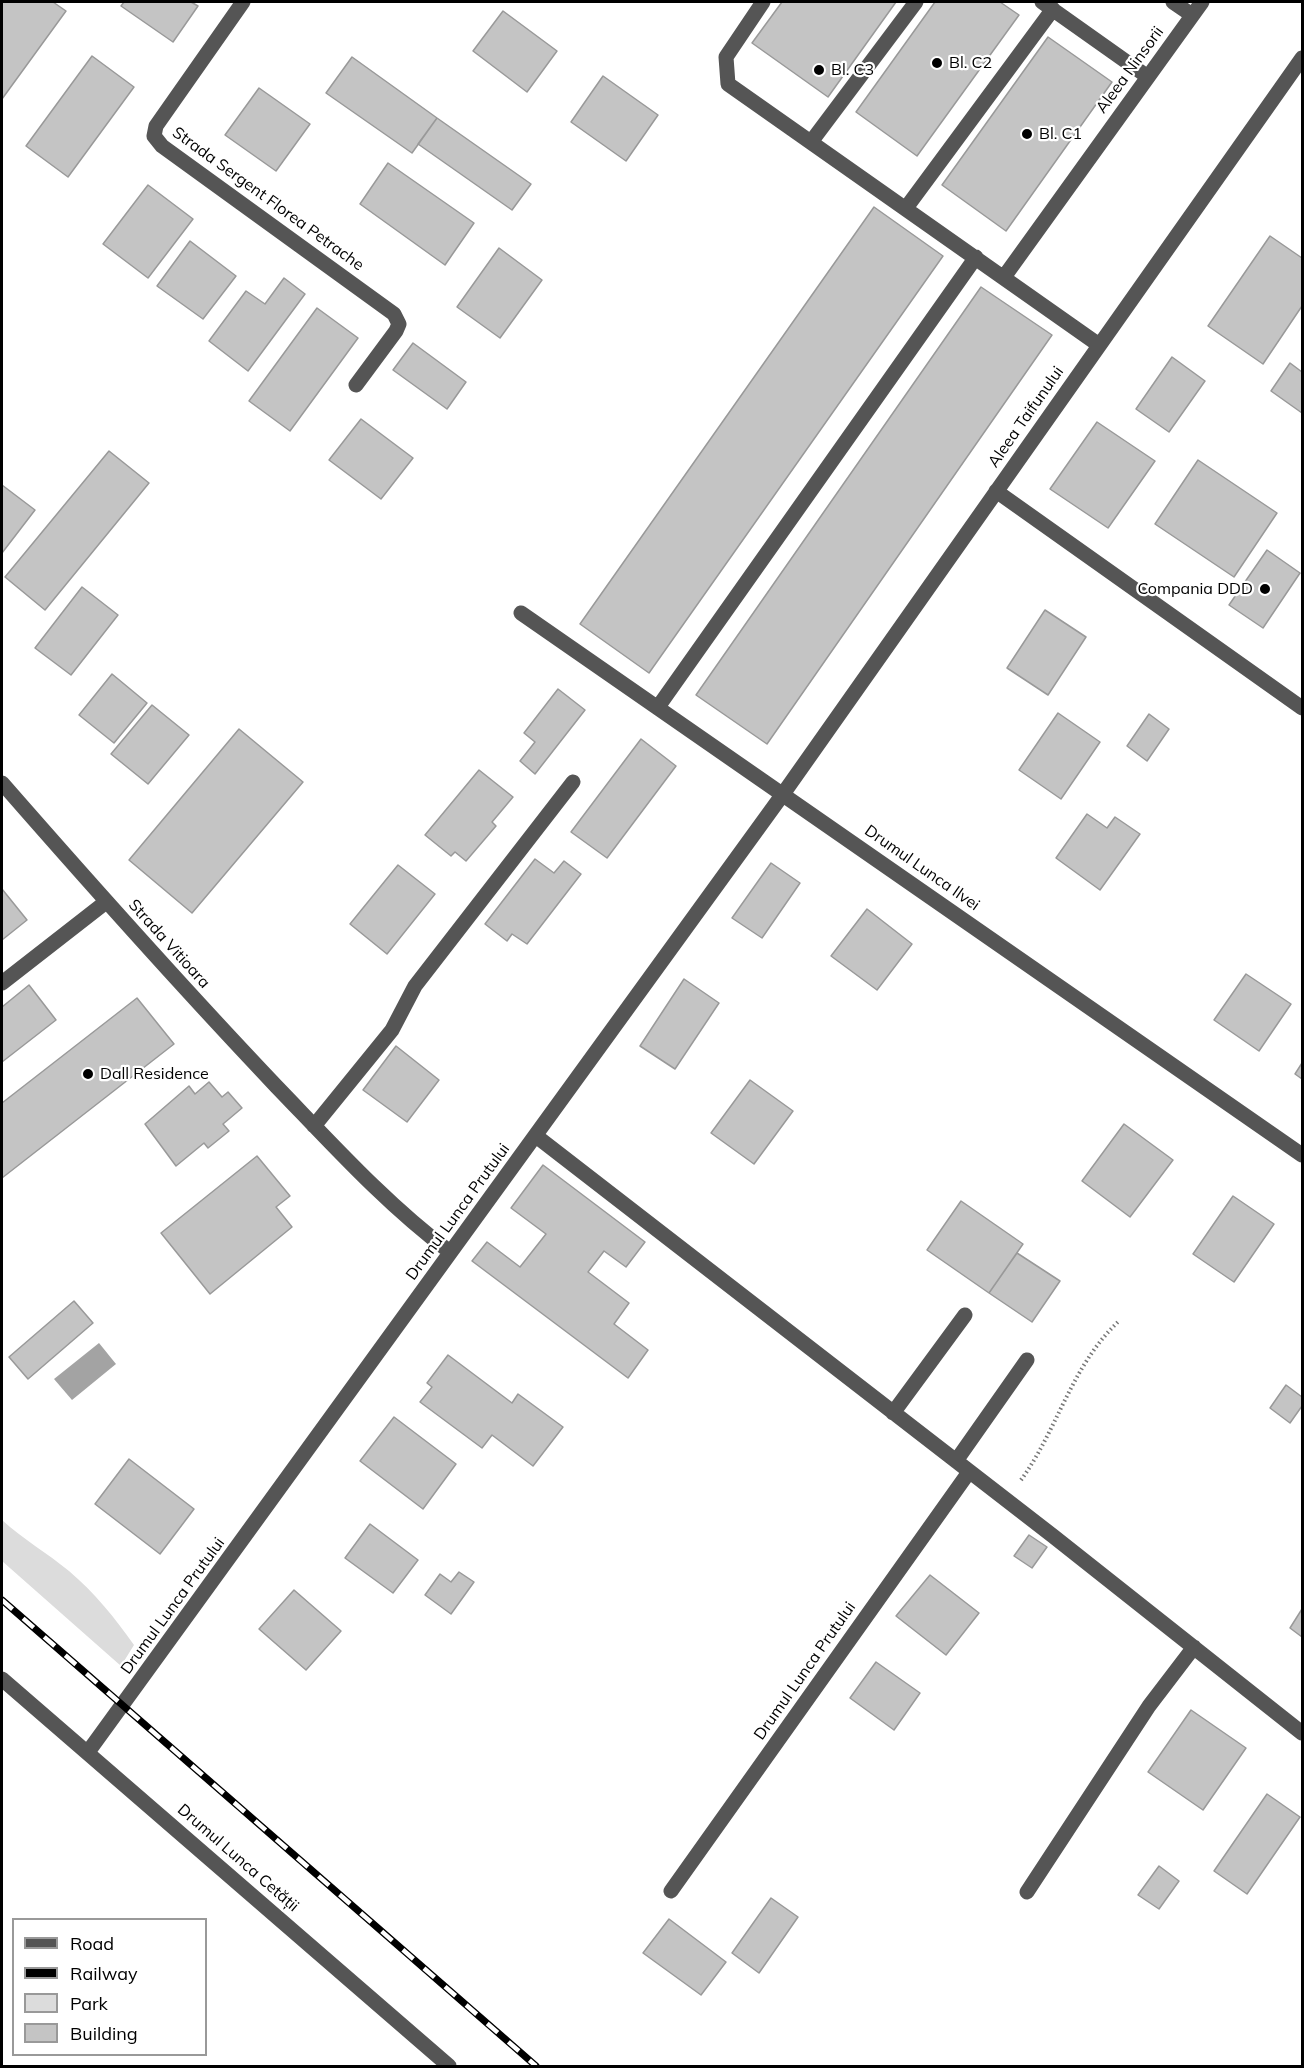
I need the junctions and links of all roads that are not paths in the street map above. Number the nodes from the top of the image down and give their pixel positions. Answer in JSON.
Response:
{"nodes":[{"id":1,"x":243,"y":2,"type":"edge"},
{"id":2,"x":764,"y":2,"type":"edge"},
{"id":3,"x":916,"y":2,"type":"edge"},
{"id":4,"x":1173,"y":2,"type":"edge"},
{"id":5,"x":1202,"y":2,"type":"edge"},
{"id":6,"x":1048,"y":5,"type":"edge"},
{"id":7,"x":1192,"y":15,"type":"junction"},
{"id":8,"x":1302,"y":58,"type":"edge"},
{"id":9,"x":1148,"y":76,"type":"junction"},
{"id":10,"x":811,"y":142,"type":"junction"},
{"id":11,"x":906,"y":208,"type":"junction"},
{"id":12,"x":976,"y":257,"type":"junction"},
{"id":13,"x":1004,"y":277,"type":"junction"},
{"id":14,"x":1099,"y":345,"type":"junction"},
{"id":15,"x":356,"y":386,"type":"dead end"},
{"id":16,"x":996,"y":491,"type":"junction"},
{"id":17,"x":520,"y":613,"type":"dead end"},
{"id":18,"x":658,"y":707,"type":"junction"},
{"id":19,"x":1302,"y":708,"type":"edge"},
{"id":20,"x":573,"y":782,"type":"dead end"},
{"id":21,"x":2,"y":783,"type":"edge"},
{"id":22,"x":783,"y":794,"type":"junction"},
{"id":23,"x":106,"y":902,"type":"junction"},
{"id":24,"x":2,"y":983,"type":"edge"},
{"id":25,"x":315,"y":1126,"type":"junction"},
{"id":26,"x":536,"y":1136,"type":"junction"},
{"id":27,"x":1302,"y":1155,"type":"edge"},
{"id":28,"x":450,"y":1252,"type":"junction"},
{"id":29,"x":964,"y":1315,"type":"dead end"},
{"id":30,"x":1027,"y":1360,"type":"dead end"},
{"id":31,"x":894,"y":1413,"type":"junction"},
{"id":32,"x":956,"y":1461,"type":"junction"},
{"id":33,"x":969,"y":1472,"type":"junction"},
{"id":34,"x":1194,"y":1647,"type":"junction"},
{"id":35,"x":2,"y":1678,"type":"edge"},
{"id":36,"x":1302,"y":1733,"type":"edge"},
{"id":37,"x":88,"y":1752,"type":"junction"},
{"id":38,"x":671,"y":1891,"type":"dead end"},
{"id":39,"x":1027,"y":1892,"type":"dead end"},
{"id":40,"x":449,"y":2067,"type":"edge"}],
"edges":[{"from":1,"to":15,"type":"street","name":"Strada Sergent Florea Petrache"},
{"from":2,"to":10,"type":"street"},
{"from":3,"to":10,"type":"street"},
{"from":4,"to":7,"type":"street"},
{"from":5,"to":7,"type":"street","name":"Aleea Ninsorii"},
{"from":6,"to":9,"type":"street"},
{"from":6,"to":11,"type":"street"},
{"from":7,"to":9,"type":"street","name":"Aleea Ninsorii"},
{"from":8,"to":14,"type":"street","name":"Aleea Taifunului"},
{"from":9,"to":13,"type":"street","name":"Aleea Ninsorii"},
{"from":10,"to":11,"type":"street"},
{"from":11,"to":12,"type":"street"},
{"from":12,"to":13,"type":"street"},
{"from":12,"to":18,"type":"street"},
{"from":13,"to":14,"type":"street"},
{"from":14,"to":16,"type":"street","name":"Aleea Taifunului"},
{"from":16,"to":19,"type":"street","name":"Aleea Taifunului"},
{"from":16,"to":22,"type":"street","name":"Drumul Lunca Prutului"},
{"from":17,"to":18,"type":"street","name":"Drumul Lunca Ilvei"},
{"from":18,"to":22,"type":"street","name":"Drumul Lunca Ilvei"},
{"from":20,"to":25,"type":"street"},
{"from":21,"to":23,"type":"street","name":"Strada Vitioara"},
{"from":22,"to":26,"type":"street","name":"Drumul Lunca Prutului"},
{"from":22,"to":27,"type":"street","name":"Drumul Lunca Ilvei"},
{"from":23,"to":24,"type":"street"},
{"from":23,"to":25,"type":"street","name":"Strada Vitioara"},
{"from":25,"to":28,"type":"street","name":"Strada Vitioara"},
{"from":26,"to":28,"type":"street","name":"Drumul Lunca Prutului"},
{"from":26,"to":31,"type":"street"},
{"from":28,"to":37,"type":"street","name":"Drumul Lunca Prutului"},
{"from":29,"to":31,"type":"street"},
{"from":30,"to":32,"type":"street"},
{"from":31,"to":32,"type":"street"},
{"from":32,"to":33,"type":"street"},
{"from":33,"to":34,"type":"street"},
{"from":33,"to":38,"type":"street","name":"Drumul Lunca Prutului"},
{"from":34,"to":36,"type":"street"},
{"from":34,"to":39,"type":"street"},
{"from":35,"to":37,"type":"street","name":"Drumul Lunca Cetății"},
{"from":37,"to":40,"type":"street","name":"Drumul Lunca Cetății"}]}
